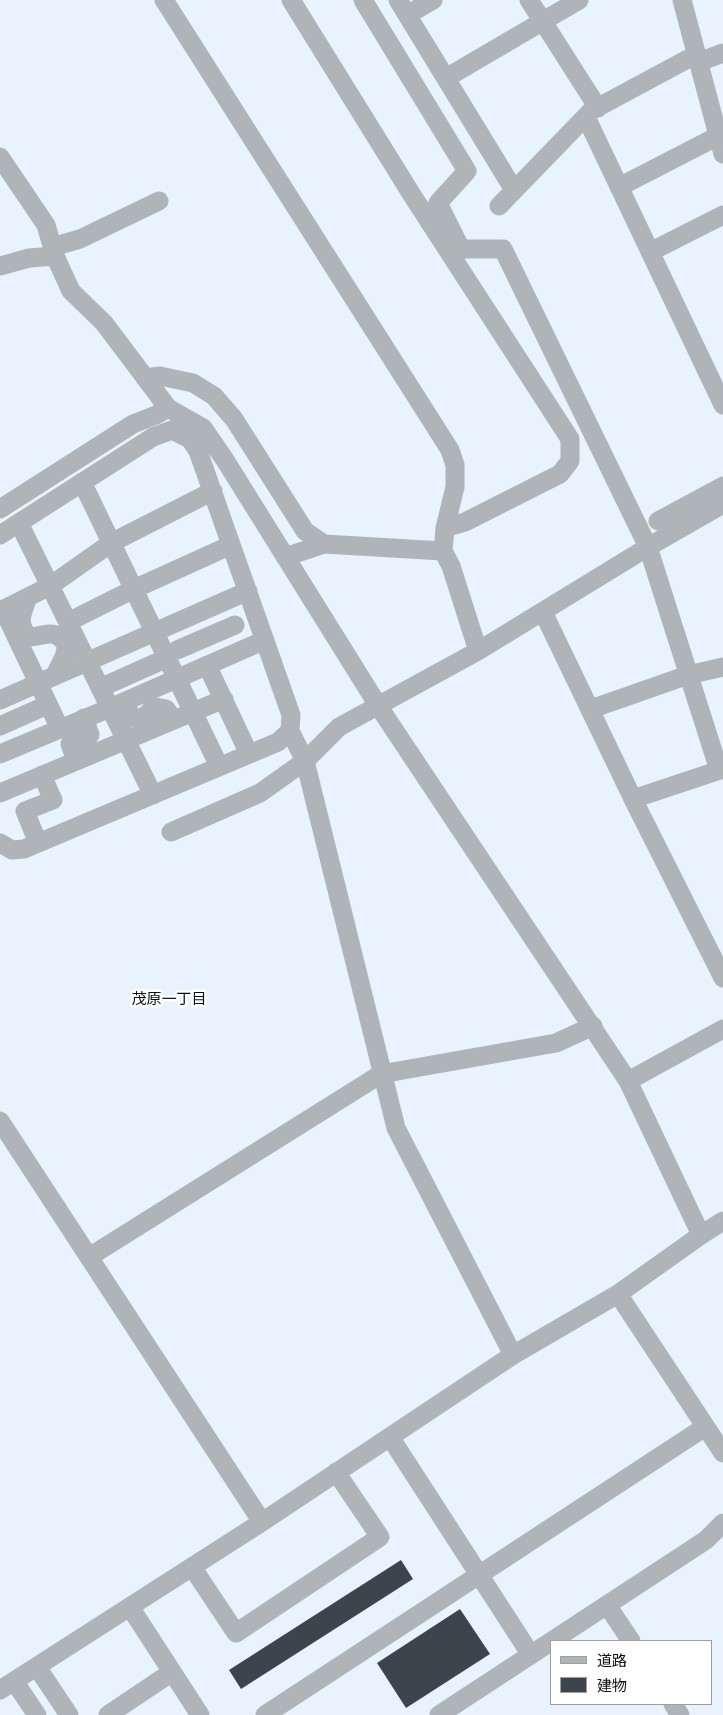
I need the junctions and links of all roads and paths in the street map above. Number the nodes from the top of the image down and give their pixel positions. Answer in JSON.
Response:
{"nodes":[{"id":1,"x":164,"y":0,"type":"edge"},
{"id":2,"x":291,"y":0,"type":"edge"},
{"id":3,"x":363,"y":0,"type":"edge"},
{"id":4,"x":433,"y":0,"type":"edge"},
{"id":5,"x":529,"y":0,"type":"edge"},
{"id":6,"x":579,"y":0,"type":"edge"},
{"id":7,"x":682,"y":0,"type":"edge"},
{"id":8,"x":402,"y":8,"type":"edge"},
{"id":9,"x":543,"y":22,"type":"junction"},
{"id":10,"x":723,"y":53,"type":"edge"},
{"id":11,"x":698,"y":58,"type":"junction"},
{"id":12,"x":446,"y":78,"type":"junction"},
{"id":13,"x":592,"y":112,"type":"junction"},
{"id":14,"x":721,"y":145,"type":"edge"},
{"id":15,"x":0,"y":157,"type":"edge"},
{"id":16,"x":619,"y":187,"type":"junction"},
{"id":17,"x":514,"y":190,"type":"junction"},
{"id":18,"x":159,"y":200,"type":"dead end"},
{"id":19,"x":499,"y":206,"type":"dead end"},
{"id":20,"x":723,"y":215,"type":"edge"},
{"id":21,"x":54,"y":252,"type":"junction"},
{"id":22,"x":650,"y":252,"type":"junction"},
{"id":23,"x":0,"y":266,"type":"edge"},
{"id":24,"x":146,"y":378,"type":"junction"},
{"id":25,"x":723,"y":405,"type":"edge"},
{"id":26,"x":168,"y":408,"type":"junction"},
{"id":27,"x":82,"y":482,"type":"junction"},
{"id":28,"x":723,"y":486,"type":"edge"},
{"id":29,"x":213,"y":491,"type":"junction"},
{"id":30,"x":723,"y":504,"type":"edge"},
{"id":31,"x":0,"y":509,"type":"edge"},
{"id":32,"x":658,"y":521,"type":"dead end"},
{"id":33,"x":19,"y":523,"type":"junction"},
{"id":34,"x":445,"y":528,"type":"junction"},
{"id":35,"x":0,"y":535,"type":"edge"},
{"id":36,"x":111,"y":543,"type":"junction"},
{"id":37,"x":231,"y":544,"type":"junction"},
{"id":38,"x":324,"y":544,"type":"junction"},
{"id":39,"x":648,"y":547,"type":"junction"},
{"id":40,"x":444,"y":551,"type":"junction"},
{"id":41,"x":285,"y":557,"type":"junction"},
{"id":42,"x":50,"y":586,"type":"junction"},
{"id":43,"x":134,"y":589,"type":"junction"},
{"id":44,"x":248,"y":591,"type":"junction"},
{"id":45,"x":28,"y":598,"type":"junction"},
{"id":46,"x":225,"y":601,"type":"junction"},
{"id":47,"x":2,"y":610,"type":"edge"},
{"id":48,"x":543,"y":612,"type":"junction"},
{"id":49,"x":68,"y":622,"type":"junction"},
{"id":50,"x":235,"y":625,"type":"junction"},
{"id":51,"x":160,"y":630,"type":"junction"},
{"id":52,"x":8,"y":640,"type":"edge"},
{"id":53,"x":265,"y":640,"type":"junction"},
{"id":54,"x":245,"y":649,"type":"junction"},
{"id":55,"x":478,"y":651,"type":"junction"},
{"id":56,"x":172,"y":654,"type":"junction"},
{"id":57,"x":88,"y":661,"type":"junction"},
{"id":58,"x":208,"y":665,"type":"junction"},
{"id":59,"x":723,"y":667,"type":"edge"},
{"id":60,"x":55,"y":675,"type":"junction"},
{"id":61,"x":688,"y":675,"type":"junction"},
{"id":62,"x":182,"y":676,"type":"junction"},
{"id":63,"x":37,"y":683,"type":"junction"},
{"id":64,"x":100,"y":688,"type":"junction"},
{"id":65,"x":224,"y":698,"type":"junction"},
{"id":66,"x":0,"y":700,"type":"edge"},
{"id":67,"x":128,"y":700,"type":"junction"},
{"id":68,"x":47,"y":704,"type":"junction"},
{"id":69,"x":379,"y":707,"type":"junction"},
{"id":70,"x":110,"y":708,"type":"junction"},
{"id":71,"x":591,"y":709,"type":"junction"},
{"id":72,"x":192,"y":712,"type":"junction"},
{"id":73,"x":84,"y":718,"type":"junction"},
{"id":74,"x":174,"y":720,"type":"junction"},
{"id":75,"x":0,"y":726,"type":"edge"},
{"id":76,"x":60,"y":729,"type":"junction"},
{"id":77,"x":290,"y":731,"type":"junction"},
{"id":78,"x":126,"y":740,"type":"junction"},
{"id":79,"x":0,"y":754,"type":"edge"},
{"id":80,"x":250,"y":754,"type":"junction"},
{"id":81,"x":76,"y":761,"type":"junction"},
{"id":82,"x":304,"y":761,"type":"junction"},
{"id":83,"x":219,"y":766,"type":"junction"},
{"id":84,"x":721,"y":770,"type":"edge"},
{"id":85,"x":42,"y":775,"type":"junction"},
{"id":86,"x":0,"y":792,"type":"edge"},
{"id":87,"x":153,"y":795,"type":"junction"},
{"id":88,"x":633,"y":799,"type":"junction"},
{"id":89,"x":171,"y":832,"type":"dead end"},
{"id":90,"x":0,"y":843,"type":"edge"},
{"id":91,"x":38,"y":843,"type":"junction"},
{"id":92,"x":723,"y":978,"type":"edge"},
{"id":93,"x":593,"y":1026,"type":"junction"},
{"id":94,"x":723,"y":1029,"type":"edge"},
{"id":95,"x":381,"y":1074,"type":"junction"},
{"id":96,"x":628,"y":1081,"type":"junction"},
{"id":97,"x":0,"y":1122,"type":"edge"},
{"id":98,"x":723,"y":1221,"type":"edge"},
{"id":99,"x":701,"y":1235,"type":"junction"},
{"id":100,"x":89,"y":1256,"type":"junction"},
{"id":101,"x":618,"y":1294,"type":"junction"},
{"id":102,"x":513,"y":1355,"type":"junction"},
{"id":103,"x":705,"y":1427,"type":"junction"},
{"id":104,"x":390,"y":1437,"type":"junction"},
{"id":105,"x":723,"y":1453,"type":"edge"},
{"id":106,"x":336,"y":1472,"type":"junction"},
{"id":107,"x":262,"y":1522,"type":"junction"},
{"id":108,"x":723,"y":1524,"type":"edge"},
{"id":109,"x":192,"y":1567,"type":"junction"},
{"id":110,"x":479,"y":1575,"type":"junction"},
{"id":111,"x":608,"y":1605,"type":"junction"},
{"id":112,"x":130,"y":1607,"type":"junction"},
{"id":113,"x":554,"y":1640,"type":"edge"},
{"id":114,"x":631,"y":1640,"type":"edge"},
{"id":115,"x":550,"y":1642,"type":"edge"},
{"id":116,"x":532,"y":1654,"type":"junction"},
{"id":117,"x":37,"y":1666,"type":"junction"},
{"id":118,"x":172,"y":1672,"type":"junction"},
{"id":119,"x":7,"y":1686,"type":"edge"},
{"id":120,"x":37,"y":1715,"type":"edge"},
{"id":121,"x":69,"y":1715,"type":"edge"},
{"id":122,"x":108,"y":1715,"type":"edge"},
{"id":123,"x":200,"y":1715,"type":"edge"},
{"id":124,"x":265,"y":1715,"type":"edge"},
{"id":125,"x":439,"y":1715,"type":"edge"}],
"edges":[{"from":1,"to":34,"type":"street"},
{"from":2,"to":34,"type":"street"},
{"from":3,"to":39,"type":"street"},
{"from":4,"to":8,"type":"street"},
{"from":5,"to":9,"type":"street"},
{"from":6,"to":9,"type":"street"},
{"from":7,"to":11,"type":"street"},
{"from":8,"to":12,"type":"street"},
{"from":9,"to":12,"type":"street"},
{"from":9,"to":13,"type":"street"},
{"from":10,"to":11,"type":"street"},
{"from":11,"to":13,"type":"street"},
{"from":11,"to":14,"type":"street"},
{"from":12,"to":17,"type":"street"},
{"from":13,"to":16,"type":"street"},
{"from":13,"to":17,"type":"street"},
{"from":14,"to":16,"type":"street"},
{"from":15,"to":21,"type":"street"},
{"from":16,"to":22,"type":"street"},
{"from":17,"to":19,"type":"street"},
{"from":18,"to":21,"type":"street"},
{"from":20,"to":22,"type":"street"},
{"from":21,"to":23,"type":"street"},
{"from":21,"to":24,"type":"street"},
{"from":22,"to":25,"type":"street"},
{"from":24,"to":26,"type":"street"},
{"from":24,"to":38,"type":"street"},
{"from":26,"to":31,"type":"street"},
{"from":26,"to":41,"type":"street"},
{"from":27,"to":29,"type":"street"},
{"from":27,"to":33,"type":"street"},
{"from":27,"to":36,"type":"street"},
{"from":28,"to":32,"type":"street"},
{"from":29,"to":36,"type":"street"},
{"from":29,"to":37,"type":"street"},
{"from":30,"to":39,"type":"street"},
{"from":33,"to":35,"type":"street"},
{"from":33,"to":42,"type":"street"},
{"from":34,"to":40,"type":"street"},
{"from":36,"to":42,"type":"street"},
{"from":36,"to":43,"type":"street"},
{"from":37,"to":43,"type":"street"},
{"from":37,"to":44,"type":"street"},
{"from":38,"to":40,"type":"street"},
{"from":38,"to":41,"type":"street"},
{"from":39,"to":48,"type":"street"},
{"from":39,"to":61,"type":"street"},
{"from":40,"to":55,"type":"street"},
{"from":41,"to":69,"type":"street"},
{"from":42,"to":45,"type":"street"},
{"from":42,"to":49,"type":"street"},
{"from":43,"to":49,"type":"street"},
{"from":43,"to":51,"type":"street"},
{"from":44,"to":46,"type":"street"},
{"from":44,"to":53,"type":"street"},
{"from":45,"to":47,"type":"street"},
{"from":45,"to":60,"type":"street"},
{"from":46,"to":50,"type":"street"},
{"from":46,"to":51,"type":"street"},
{"from":47,"to":52,"type":"street"},
{"from":48,"to":55,"type":"street"},
{"from":48,"to":71,"type":"street"},
{"from":49,"to":57,"type":"street"},
{"from":50,"to":54,"type":"street"},
{"from":50,"to":56,"type":"street"},
{"from":51,"to":56,"type":"street"},
{"from":51,"to":57,"type":"street"},
{"from":52,"to":63,"type":"street"},
{"from":53,"to":54,"type":"street"},
{"from":53,"to":77,"type":"street"},
{"from":54,"to":58,"type":"street"},
{"from":55,"to":69,"type":"street"},
{"from":56,"to":62,"type":"street"},
{"from":56,"to":64,"type":"street"},
{"from":57,"to":60,"type":"street"},
{"from":57,"to":64,"type":"street"},
{"from":58,"to":62,"type":"street"},
{"from":58,"to":65,"type":"street"},
{"from":59,"to":61,"type":"street"},
{"from":60,"to":63,"type":"street"},
{"from":61,"to":71,"type":"street"},
{"from":61,"to":84,"type":"street"},
{"from":62,"to":67,"type":"street"},
{"from":62,"to":72,"type":"street"},
{"from":63,"to":66,"type":"street"},
{"from":63,"to":68,"type":"street"},
{"from":64,"to":70,"type":"street"},
{"from":65,"to":72,"type":"street"},
{"from":65,"to":80,"type":"street"},
{"from":67,"to":70,"type":"street"},
{"from":67,"to":74,"type":"street"},
{"from":68,"to":75,"type":"street"},
{"from":68,"to":76,"type":"street"},
{"from":69,"to":82,"type":"street"},
{"from":69,"to":93,"type":"street"},
{"from":70,"to":73,"type":"street"},
{"from":70,"to":78,"type":"street"},
{"from":71,"to":88,"type":"street"},
{"from":72,"to":74,"type":"street"},
{"from":72,"to":83,"type":"street"},
{"from":73,"to":76,"type":"street"},
{"from":73,"to":81,"type":"street"},
{"from":74,"to":78,"type":"street"},
{"from":76,"to":79,"type":"street"},
{"from":77,"to":80,"type":"street"},
{"from":77,"to":82,"type":"street"},
{"from":78,"to":81,"type":"street"},
{"from":78,"to":87,"type":"street"},
{"from":80,"to":83,"type":"street"},
{"from":81,"to":85,"type":"street"},
{"from":82,"to":89,"type":"street"},
{"from":82,"to":95,"type":"street"},
{"from":83,"to":87,"type":"street"},
{"from":84,"to":88,"type":"street"},
{"from":85,"to":86,"type":"street"},
{"from":85,"to":91,"type":"street"},
{"from":87,"to":91,"type":"street"},
{"from":88,"to":92,"type":"street"},
{"from":90,"to":91,"type":"street"},
{"from":93,"to":95,"type":"street"},
{"from":93,"to":96,"type":"street"},
{"from":94,"to":96,"type":"street"},
{"from":95,"to":100,"type":"street"},
{"from":95,"to":102,"type":"street"},
{"from":96,"to":99,"type":"street"},
{"from":97,"to":100,"type":"street"},
{"from":98,"to":99,"type":"street"},
{"from":99,"to":101,"type":"street"},
{"from":100,"to":107,"type":"street"},
{"from":101,"to":102,"type":"street"},
{"from":101,"to":103,"type":"street"},
{"from":102,"to":104,"type":"street"},
{"from":103,"to":105,"type":"street"},
{"from":103,"to":110,"type":"street"},
{"from":104,"to":106,"type":"street"},
{"from":104,"to":110,"type":"street"},
{"from":106,"to":107,"type":"street"},
{"from":106,"to":109,"type":"street"},
{"from":107,"to":109,"type":"street"},
{"from":108,"to":111,"type":"street"},
{"from":109,"to":112,"type":"street"},
{"from":110,"to":116,"type":"street"},
{"from":110,"to":124,"type":"street"},
{"from":111,"to":113,"type":"street"},
{"from":111,"to":114,"type":"street"},
{"from":112,"to":117,"type":"street"},
{"from":112,"to":118,"type":"street"},
{"from":115,"to":116,"type":"street"},
{"from":116,"to":125,"type":"street"},
{"from":117,"to":119,"type":"street"},
{"from":117,"to":121,"type":"street"},
{"from":118,"to":122,"type":"street"},
{"from":118,"to":123,"type":"street"},
{"from":119,"to":120,"type":"street"}]}
